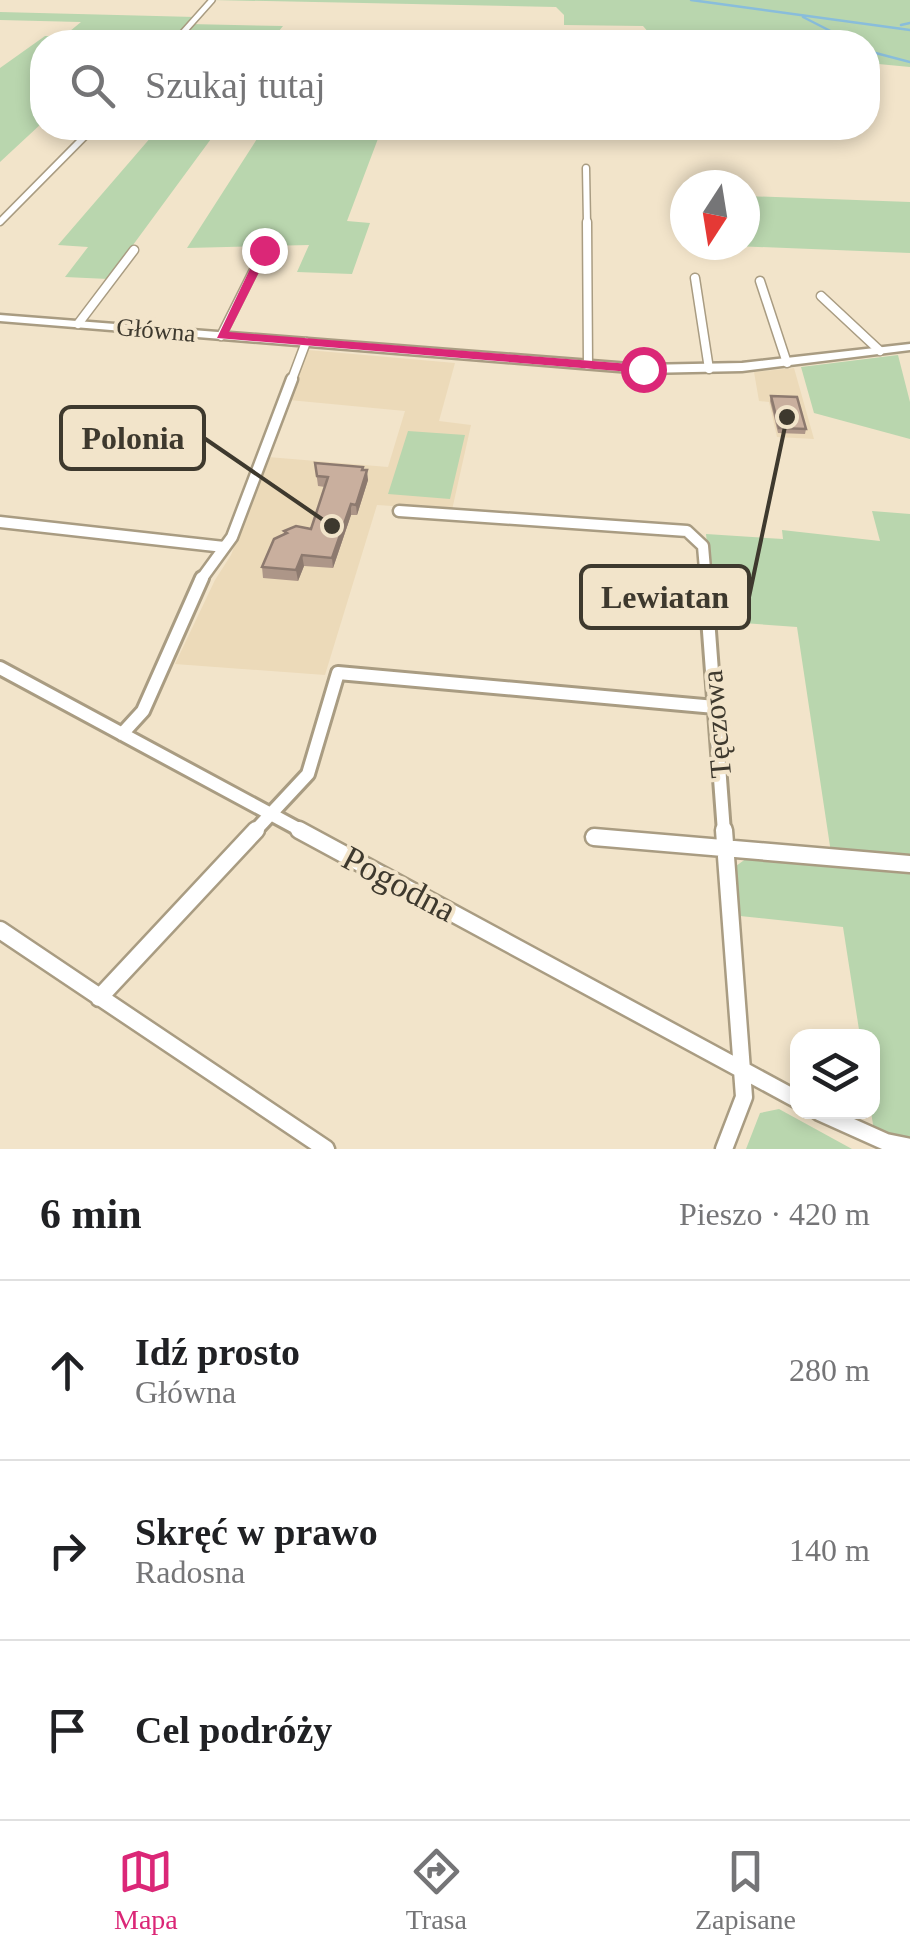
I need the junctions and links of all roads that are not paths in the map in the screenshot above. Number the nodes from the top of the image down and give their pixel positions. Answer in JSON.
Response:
{"nodes":[{"id":1,"x":212,"y":0,"type":"edge"},
{"id":2,"x":189,"y":30,"type":"edge"},
{"id":3,"x":81,"y":140,"type":"edge"},
{"id":4,"x":586,"y":168,"type":"dead end"},
{"id":5,"x":0,"y":222,"type":"edge"},
{"id":6,"x":134,"y":250,"type":"dead end"},
{"id":7,"x":264,"y":250,"type":"dead end"},
{"id":8,"x":695,"y":278,"type":"dead end"},
{"id":9,"x":760,"y":281,"type":"dead end"},
{"id":10,"x":822,"y":296,"type":"dead end"},
{"id":11,"x":0,"y":318,"type":"edge"},
{"id":12,"x":78,"y":324,"type":"junction"},
{"id":13,"x":221,"y":336,"type":"junction"},
{"id":14,"x":306,"y":342,"type":"junction"},
{"id":15,"x":908,"y":350,"type":"edge"},
{"id":16,"x":880,"y":351,"type":"junction"},
{"id":17,"x":787,"y":363,"type":"junction"},
{"id":18,"x":588,"y":366,"type":"junction"},
{"id":19,"x":710,"y":369,"type":"junction"},
{"id":20,"x":399,"y":512,"type":"dead end"},
{"id":21,"x":0,"y":522,"type":"edge"},
{"id":22,"x":224,"y":548,"type":"junction"},
{"id":23,"x":0,"y":668,"type":"edge"},
{"id":24,"x":714,"y":707,"type":"junction"},
{"id":25,"x":122,"y":734,"type":"junction"},
{"id":26,"x":270,"y":815,"type":"junction"},
{"id":27,"x":594,"y":837,"type":"dead end"},
{"id":28,"x":727,"y":849,"type":"junction"},
{"id":29,"x":910,"y":864,"type":"edge"},
{"id":30,"x":0,"y":930,"type":"edge"},
{"id":31,"x":100,"y":998,"type":"junction"},
{"id":32,"x":742,"y":1071,"type":"junction"},
{"id":33,"x":790,"y":1096,"type":"edge"},
{"id":34,"x":835,"y":1119,"type":"edge"},
{"id":35,"x":910,"y":1147,"type":"edge"},
{"id":36,"x":326,"y":1149,"type":"edge"},
{"id":37,"x":724,"y":1149,"type":"edge"}],
"edges":[{"from":1,"to":2,"type":"street"},
{"from":3,"to":5,"type":"street"},
{"from":4,"to":18,"type":"street"},
{"from":6,"to":12,"type":"street"},
{"from":7,"to":13,"type":"street"},
{"from":8,"to":19,"type":"street"},
{"from":9,"to":17,"type":"street"},
{"from":10,"to":16,"type":"street"},
{"from":11,"to":12,"type":"street","name":"Główna"},
{"from":12,"to":13,"type":"street","name":"Główna"},
{"from":13,"to":14,"type":"street","name":"Główna"},
{"from":14,"to":18,"type":"street","name":"Główna"},
{"from":14,"to":22,"type":"street"},
{"from":15,"to":16,"type":"street","name":"Główna"},
{"from":16,"to":17,"type":"street","name":"Główna"},
{"from":17,"to":19,"type":"street","name":"Główna"},
{"from":18,"to":19,"type":"street","name":"Główna"},
{"from":20,"to":24,"type":"street","name":"Tęczowa"},
{"from":21,"to":22,"type":"street"},
{"from":22,"to":25,"type":"street"},
{"from":23,"to":25,"type":"street","name":"Pogodna"},
{"from":24,"to":26,"type":"street"},
{"from":24,"to":28,"type":"street","name":"Tęczowa"},
{"from":25,"to":26,"type":"street","name":"Pogodna"},
{"from":26,"to":31,"type":"street"},
{"from":26,"to":32,"type":"street","name":"Pogodna"},
{"from":27,"to":28,"type":"street"},
{"from":28,"to":29,"type":"street"},
{"from":28,"to":32,"type":"street","name":"Tęczowa"},
{"from":30,"to":31,"type":"street"},
{"from":31,"to":36,"type":"street"},
{"from":32,"to":33,"type":"street","name":"Pogodna"},
{"from":32,"to":37,"type":"street","name":"Tęczowa"},
{"from":34,"to":35,"type":"street"}]}
